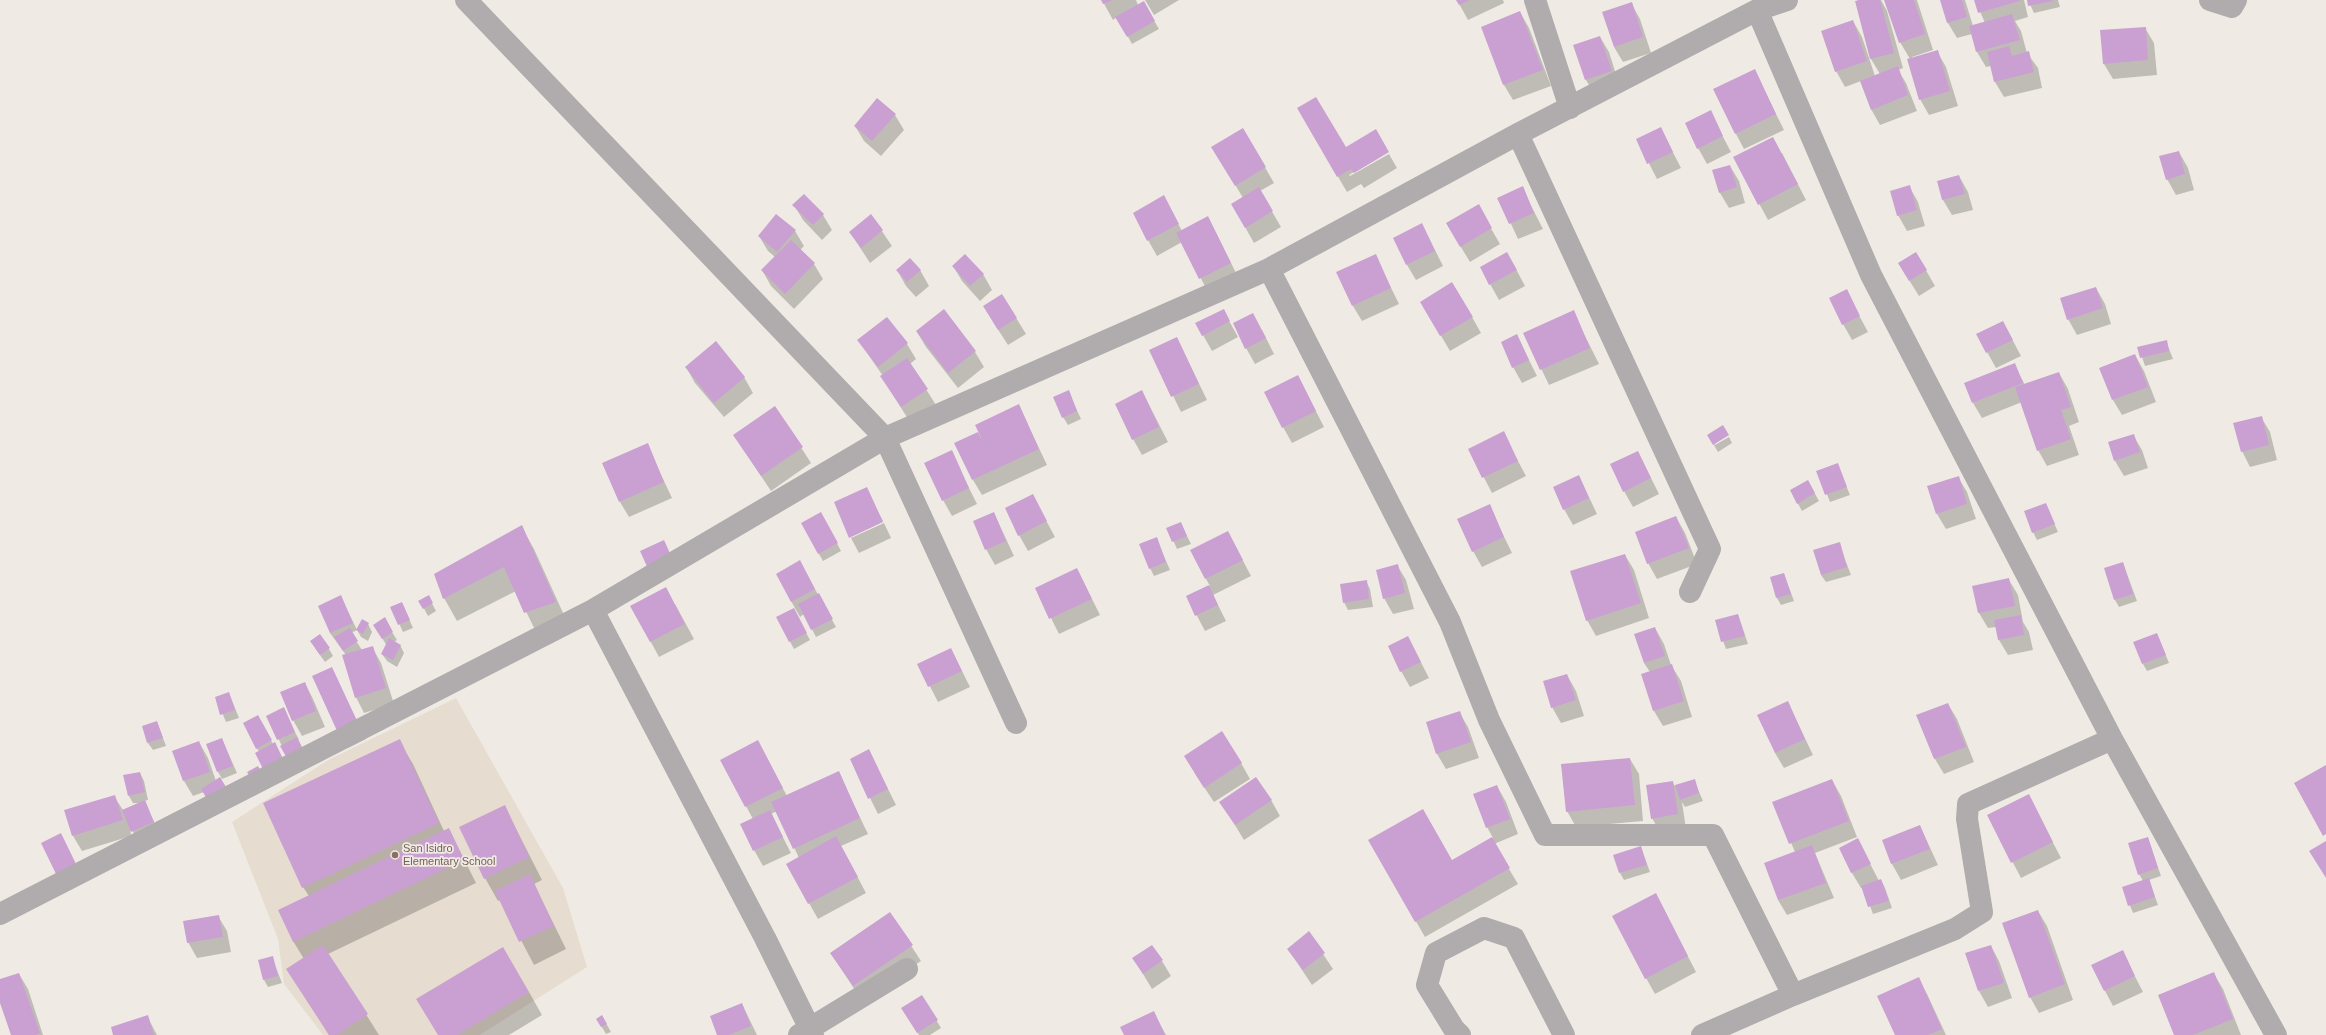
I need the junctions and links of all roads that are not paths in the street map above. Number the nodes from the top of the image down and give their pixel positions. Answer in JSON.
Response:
{"nodes":[{"id":1,"x":466,"y":0,"type":"edge"},
{"id":2,"x":1535,"y":0,"type":"edge"},
{"id":3,"x":1786,"y":0,"type":"edge"},
{"id":4,"x":2210,"y":0,"type":"edge"},
{"id":5,"x":2236,"y":0,"type":"edge"},
{"id":6,"x":1757,"y":10,"type":"junction"},
{"id":7,"x":1570,"y":108,"type":"junction"},
{"id":8,"x":1518,"y":134,"type":"junction"},
{"id":9,"x":1269,"y":269,"type":"junction"},
{"id":10,"x":885,"y":438,"type":"junction"},
{"id":11,"x":1690,"y":592,"type":"dead end"},
{"id":12,"x":592,"y":610,"type":"junction"},
{"id":13,"x":1016,"y":723,"type":"dead end"},
{"id":14,"x":2112,"y":739,"type":"junction"},
{"id":15,"x":0,"y":914,"type":"edge"},
{"id":16,"x":907,"y":969,"type":"dead end"},
{"id":17,"x":1792,"y":995,"type":"junction"},
{"id":18,"x":807,"y":1033,"type":"edge"},
{"id":19,"x":1460,"y":1035,"type":"edge"},
{"id":20,"x":1564,"y":1035,"type":"edge"},
{"id":21,"x":1702,"y":1035,"type":"edge"},
{"id":22,"x":2276,"y":1035,"type":"edge"}],
"edges":[{"from":1,"to":10,"type":"street"},
{"from":2,"to":7,"type":"street"},
{"from":3,"to":6,"type":"street"},
{"from":4,"to":5,"type":"street"},
{"from":6,"to":7,"type":"street"},
{"from":6,"to":14,"type":"street"},
{"from":7,"to":8,"type":"street"},
{"from":8,"to":9,"type":"street"},
{"from":8,"to":11,"type":"street"},
{"from":9,"to":10,"type":"street"},
{"from":9,"to":17,"type":"street"},
{"from":10,"to":12,"type":"street"},
{"from":10,"to":13,"type":"street"},
{"from":12,"to":15,"type":"street"},
{"from":12,"to":18,"type":"street"},
{"from":14,"to":17,"type":"street"},
{"from":14,"to":22,"type":"street"},
{"from":16,"to":18,"type":"street"},
{"from":17,"to":21,"type":"street"},
{"from":19,"to":20,"type":"street"}]}
